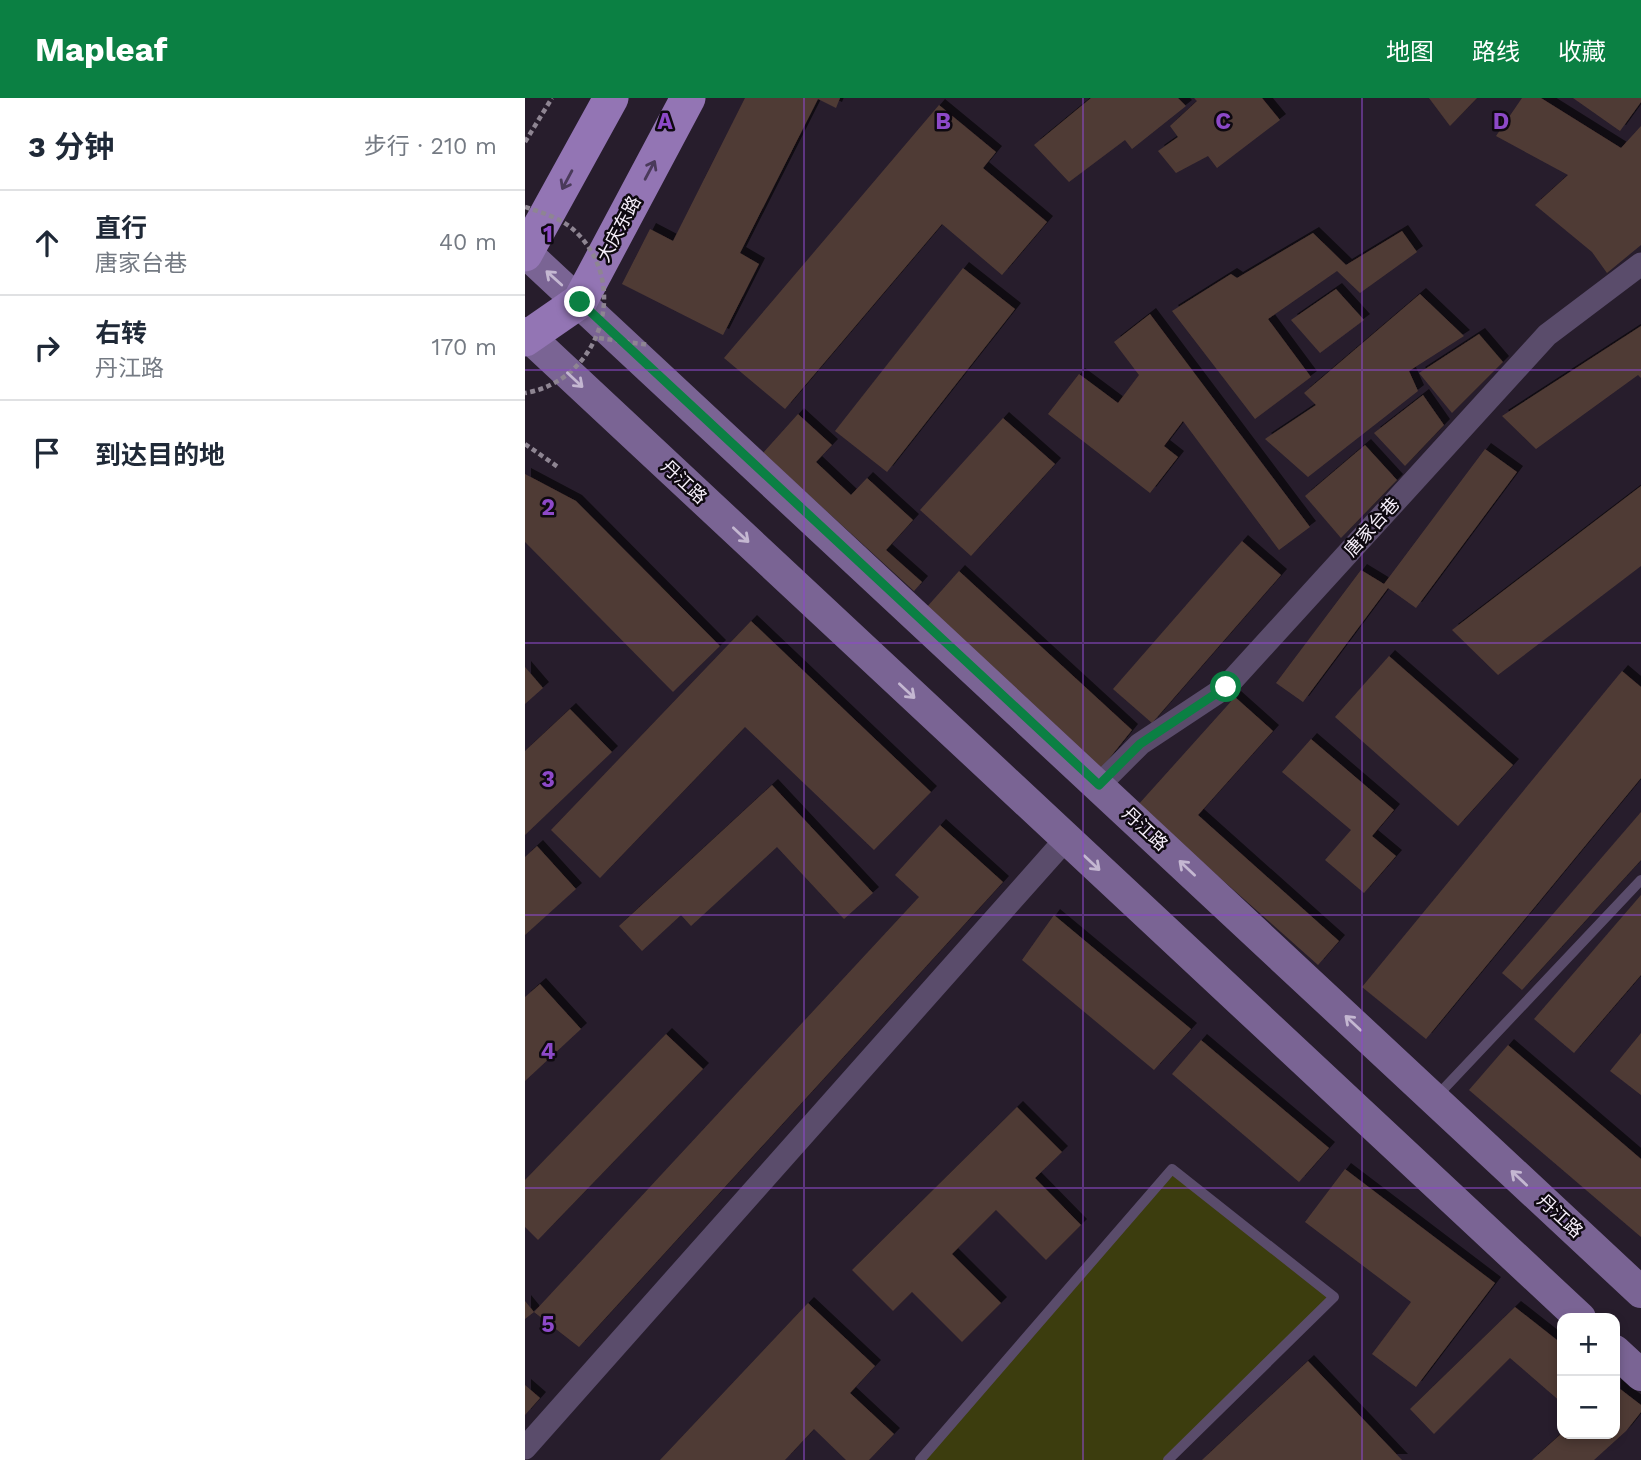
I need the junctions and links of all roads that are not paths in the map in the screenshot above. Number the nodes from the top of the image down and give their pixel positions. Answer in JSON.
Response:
{"nodes":[{"id":1,"x":611,"y":98,"type":"edge"},
{"id":2,"x":688,"y":98,"type":"edge"},
{"id":3,"x":525,"y":253,"type":"edge"},
{"id":4,"x":1641,"y":264,"type":"edge"},
{"id":5,"x":580,"y":302,"type":"junction"},
{"id":6,"x":526,"y":336,"type":"edge"},
{"id":7,"x":1099,"y":785,"type":"junction"},
{"id":8,"x":1066,"y":838,"type":"junction"},
{"id":9,"x":1641,"y":880,"type":"edge"},
{"id":10,"x":1434,"y":1099,"type":"junction"},
{"id":11,"x":1641,"y":1292,"type":"edge"},
{"id":12,"x":1575,"y":1313,"type":"edge"},
{"id":13,"x":1620,"y":1356,"type":"edge"},
{"id":14,"x":1641,"y":1375,"type":"edge"},
{"id":15,"x":525,"y":1448,"type":"edge"},
{"id":16,"x":920,"y":1460,"type":"edge"},
{"id":17,"x":1168,"y":1460,"type":"edge"}],
"edges":[{"from":1,"to":3,"type":"main road","one_way":true},
{"from":5,"to":2,"type":"main road","name":"大庆东路","one_way":true},
{"from":5,"to":3,"type":"main road","name":"丹江路","one_way":true},
{"from":4,"to":7,"type":"street","name":"唐家台巷"},
{"from":5,"to":6,"type":"main road","name":"大庆东路"},
{"from":5,"to":7,"type":"main road","name":"丹江路"},
{"from":6,"to":8,"type":"main road","name":"丹江路","one_way":true},
{"from":10,"to":7,"type":"main road","name":"丹江路","one_way":true},
{"from":8,"to":12,"type":"main road","name":"丹江路","one_way":true},
{"from":8,"to":15,"type":"street"},
{"from":9,"to":10,"type":"lane"},
{"from":11,"to":10,"type":"main road","name":"丹江路","one_way":true},
{"from":13,"to":14,"type":"main road"},
{"from":16,"to":17,"type":"lane"}]}
